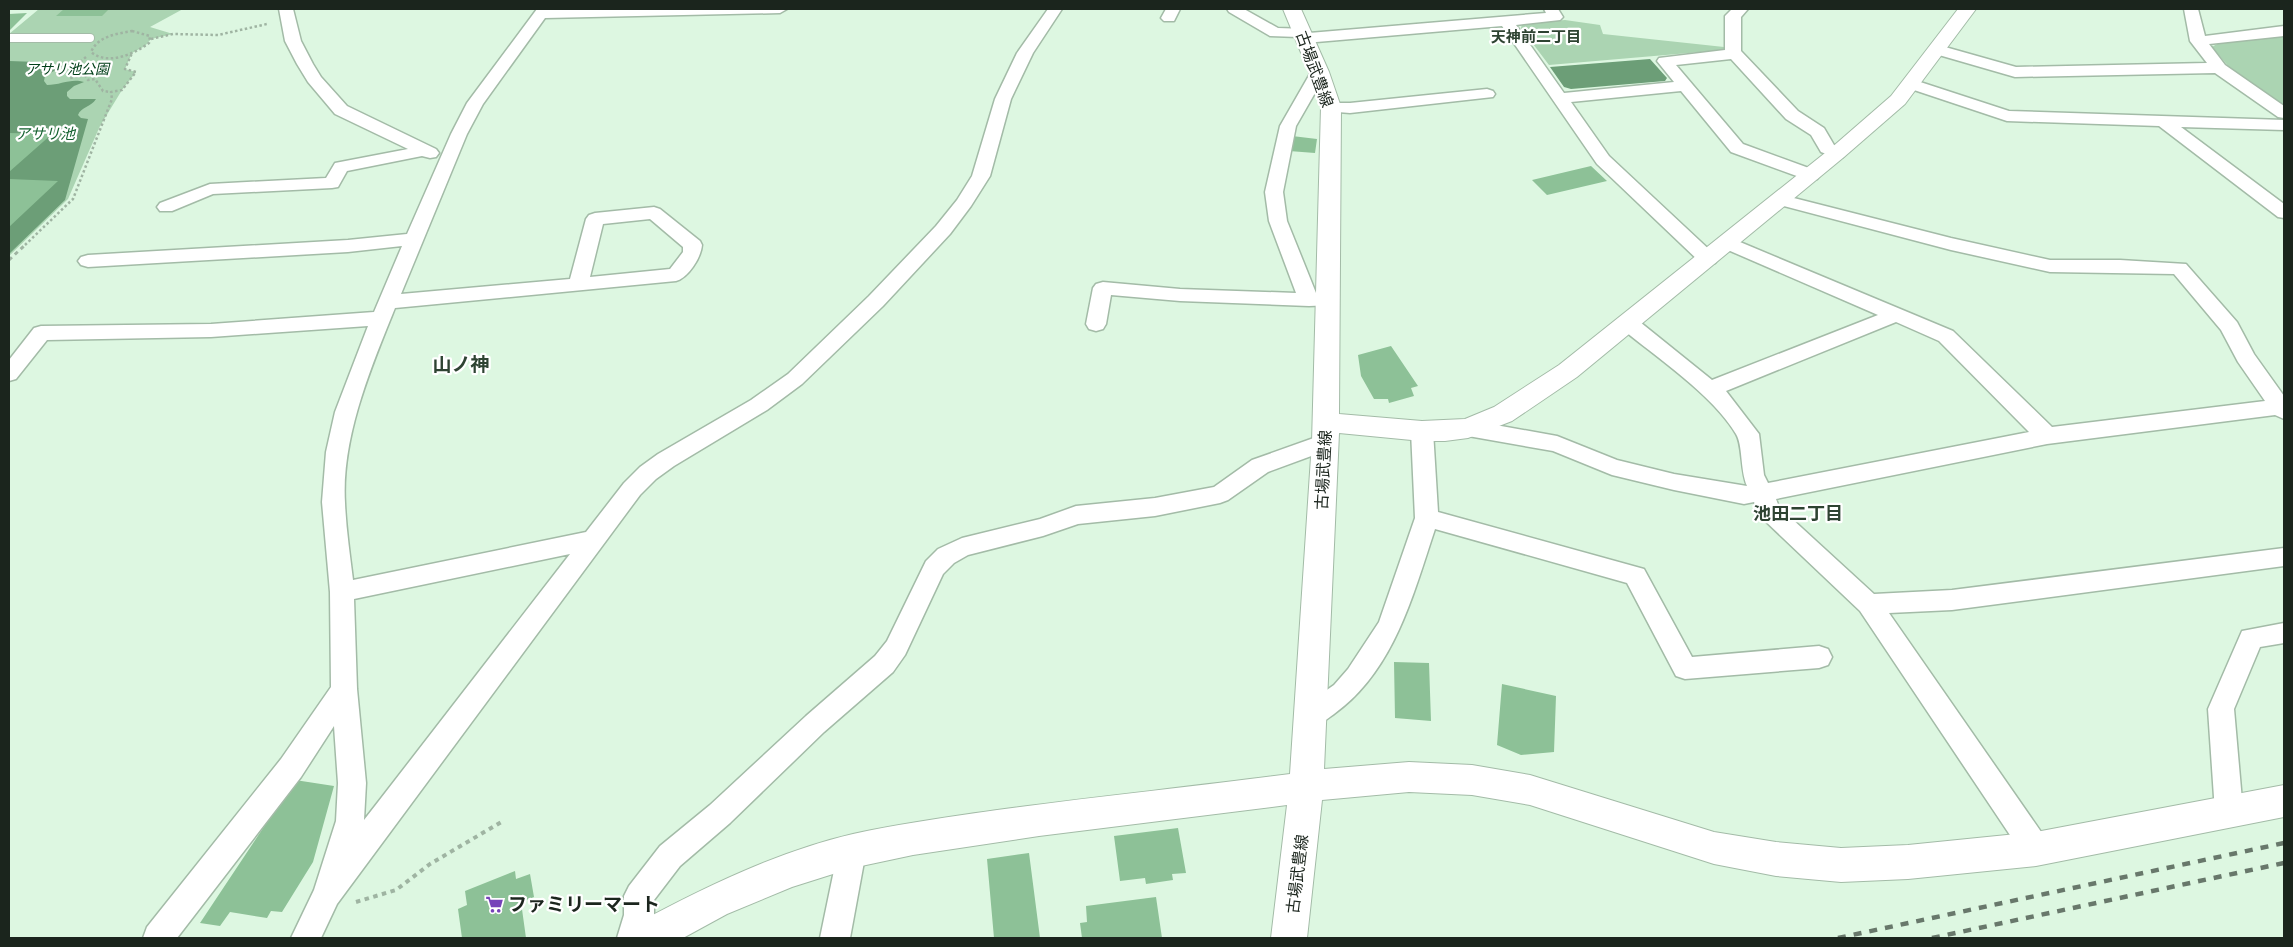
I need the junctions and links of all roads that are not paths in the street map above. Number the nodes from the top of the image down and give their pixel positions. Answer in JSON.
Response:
{"nodes":[{"id":1,"x":780,"y":9,"type":"edge"},
{"id":2,"x":1055,"y":9,"type":"edge"},
{"id":3,"x":1234,"y":9,"type":"edge"},
{"id":4,"x":1551,"y":9,"type":"edge"},
{"id":5,"x":1741,"y":9,"type":"edge"},
{"id":6,"x":1967,"y":9,"type":"edge"},
{"id":7,"x":2191,"y":9,"type":"edge"},
{"id":8,"x":543,"y":11,"type":"edge"},
{"id":9,"x":287,"y":14,"type":"edge"},
{"id":10,"x":1506,"y":21,"type":"junction"},
{"id":11,"x":1300,"y":26,"type":"edge"},
{"id":12,"x":2284,"y":31,"type":"edge"},
{"id":13,"x":9,"y":38,"type":"edge"},
{"id":14,"x":90,"y":38,"type":"dead end"},
{"id":15,"x":2198,"y":41,"type":"junction"},
{"id":16,"x":1938,"y":50,"type":"junction"},
{"id":17,"x":1735,"y":54,"type":"junction"},
{"id":18,"x":2219,"y":68,"type":"junction"},
{"id":19,"x":1319,"y":72,"type":"junction"},
{"id":20,"x":1911,"y":84,"type":"junction"},
{"id":21,"x":1685,"y":86,"type":"junction"},
{"id":22,"x":1487,"y":94,"type":"dead end"},
{"id":23,"x":1558,"y":98,"type":"junction"},
{"id":24,"x":1331,"y":108,"type":"junction"},
{"id":25,"x":2284,"y":113,"type":"edge"},
{"id":26,"x":2163,"y":121,"type":"junction"},
{"id":27,"x":2284,"y":125,"type":"edge"},
{"id":28,"x":424,"y":150,"type":"junction"},
{"id":29,"x":1838,"y":153,"type":"junction"},
{"id":30,"x":447,"y":164,"type":"junction"},
{"id":31,"x":1811,"y":175,"type":"junction"},
{"id":32,"x":1782,"y":200,"type":"junction"},
{"id":33,"x":166,"y":206,"type":"dead end"},
{"id":34,"x":2284,"y":213,"type":"edge"},
{"id":35,"x":416,"y":239,"type":"junction"},
{"id":36,"x":1728,"y":243,"type":"junction"},
{"id":37,"x":1708,"y":259,"type":"junction"},
{"id":38,"x":88,"y":261,"type":"dead end"},
{"id":39,"x":580,"y":283,"type":"junction"},
{"id":40,"x":1318,"y":300,"type":"junction"},
{"id":41,"x":385,"y":310,"type":"junction"},
{"id":42,"x":1896,"y":315,"type":"junction"},
{"id":43,"x":1628,"y":323,"type":"junction"},
{"id":44,"x":1096,"y":324,"type":"dead end"},
{"id":45,"x":9,"y":374,"type":"edge"},
{"id":46,"x":1712,"y":389,"type":"junction"},
{"id":47,"x":2283,"y":408,"type":"edge"},
{"id":48,"x":1468,"y":428,"type":"junction"},
{"id":49,"x":1422,"y":431,"type":"junction"},
{"id":50,"x":1325,"y":432,"type":"junction"},
{"id":51,"x":2047,"y":436,"type":"junction"},
{"id":52,"x":1762,"y":493,"type":"junction"},
{"id":53,"x":1427,"y":518,"type":"junction"},
{"id":54,"x":595,"y":539,"type":"junction"},
{"id":55,"x":2284,"y":557,"type":"edge"},
{"id":56,"x":342,"y":592,"type":"junction"},
{"id":57,"x":1869,"y":604,"type":"junction"},
{"id":58,"x":2284,"y":633,"type":"edge"},
{"id":59,"x":1819,"y":657,"type":"dead end"},
{"id":60,"x":344,"y":689,"type":"junction"},
{"id":61,"x":1310,"y":716,"type":"junction"},
{"id":62,"x":1306,"y":788,"type":"junction"},
{"id":63,"x":2284,"y":801,"type":"edge"},
{"id":64,"x":2229,"y":812,"type":"junction"},
{"id":65,"x":2036,"y":849,"type":"junction"},
{"id":66,"x":852,"y":851,"type":"junction"},
{"id":67,"x":327,"y":894,"type":"junction"},
{"id":68,"x":158,"y":938,"type":"edge"},
{"id":69,"x":306,"y":938,"type":"edge"},
{"id":70,"x":632,"y":938,"type":"edge"},
{"id":71,"x":647,"y":938,"type":"edge"},
{"id":72,"x":836,"y":938,"type":"edge"},
{"id":73,"x":1289,"y":938,"type":"edge"}],
"edges":[{"from":1,"to":8,"type":"street"},
{"from":2,"to":54,"type":"street"},
{"from":3,"to":11,"type":"street"},
{"from":4,"to":10,"type":"street"},
{"from":5,"to":17,"type":"street"},
{"from":6,"to":16,"type":"street"},
{"from":7,"to":15,"type":"street"},
{"from":8,"to":30,"type":"street"},
{"from":9,"to":28,"type":"street"},
{"from":10,"to":11,"type":"street"},
{"from":10,"to":23,"type":"street"},
{"from":11,"to":19,"type":"street","name":"古場武豊線"},
{"from":12,"to":15,"type":"street"},
{"from":13,"to":14,"type":"lane"},
{"from":15,"to":18,"type":"street"},
{"from":16,"to":18,"type":"street"},
{"from":16,"to":20,"type":"street"},
{"from":17,"to":21,"type":"street"},
{"from":17,"to":29,"type":"street"},
{"from":18,"to":25,"type":"street"},
{"from":19,"to":24,"type":"street","name":"古場武豊線"},
{"from":19,"to":40,"type":"street"},
{"from":20,"to":26,"type":"street"},
{"from":20,"to":29,"type":"street"},
{"from":21,"to":23,"type":"street"},
{"from":21,"to":31,"type":"street"},
{"from":22,"to":24,"type":"street"},
{"from":23,"to":37,"type":"street"},
{"from":24,"to":40,"type":"street","name":"古場武豊線"},
{"from":26,"to":27,"type":"street"},
{"from":26,"to":34,"type":"street"},
{"from":28,"to":30,"type":"street"},
{"from":28,"to":33,"type":"street"},
{"from":29,"to":31,"type":"street"},
{"from":30,"to":35,"type":"street"},
{"from":31,"to":32,"type":"street"},
{"from":32,"to":36,"type":"street"},
{"from":32,"to":47,"type":"street"},
{"from":35,"to":38,"type":"street"},
{"from":35,"to":41,"type":"street"},
{"from":36,"to":37,"type":"street"},
{"from":36,"to":42,"type":"street"},
{"from":37,"to":43,"type":"street"},
{"from":39,"to":39,"type":"street"},
{"from":39,"to":41,"type":"street"},
{"from":40,"to":44,"type":"street"},
{"from":40,"to":50,"type":"street","name":"古場武豊線"},
{"from":41,"to":45,"type":"street"},
{"from":41,"to":56,"type":"street"},
{"from":42,"to":46,"type":"street"},
{"from":42,"to":51,"type":"street"},
{"from":43,"to":46,"type":"street"},
{"from":43,"to":48,"type":"street"},
{"from":46,"to":52,"type":"street"},
{"from":47,"to":51,"type":"street"},
{"from":48,"to":49,"type":"street"},
{"from":48,"to":52,"type":"street"},
{"from":49,"to":50,"type":"street"},
{"from":49,"to":53,"type":"street"},
{"from":50,"to":61,"type":"street","name":"古場武豊線"},
{"from":50,"to":70,"type":"street"},
{"from":51,"to":52,"type":"street"},
{"from":52,"to":57,"type":"street"},
{"from":53,"to":59,"type":"street"},
{"from":53,"to":61,"type":"street"},
{"from":54,"to":56,"type":"street"},
{"from":54,"to":67,"type":"street"},
{"from":55,"to":57,"type":"street"},
{"from":56,"to":60,"type":"street"},
{"from":57,"to":65,"type":"street"},
{"from":58,"to":64,"type":"street"},
{"from":60,"to":67,"type":"street"},
{"from":60,"to":68,"type":"street"},
{"from":61,"to":62,"type":"street","name":"古場武豊線"},
{"from":62,"to":65,"type":"street"},
{"from":62,"to":66,"type":"street"},
{"from":62,"to":73,"type":"street","name":"古場武豊線"},
{"from":63,"to":64,"type":"street"},
{"from":64,"to":65,"type":"street"},
{"from":66,"to":71,"type":"street"},
{"from":66,"to":72,"type":"street"},
{"from":67,"to":69,"type":"street"}]}
